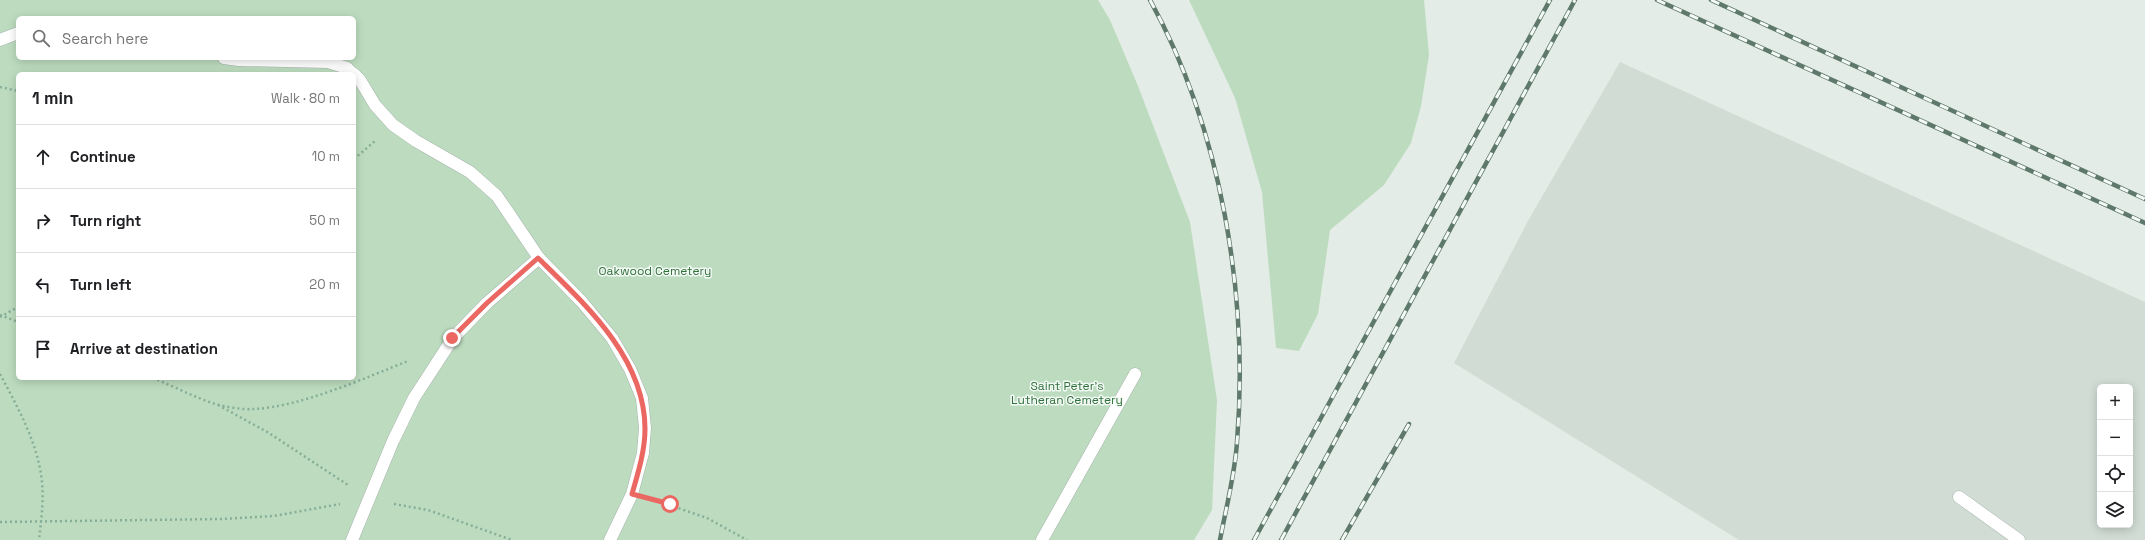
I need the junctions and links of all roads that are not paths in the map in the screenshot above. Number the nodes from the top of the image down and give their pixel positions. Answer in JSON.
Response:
{"nodes":[{"id":1,"x":16,"y":34,"type":"edge"},
{"id":2,"x":0,"y":40,"type":"edge"},
{"id":3,"x":239,"y":60,"type":"edge"},
{"id":4,"x":352,"y":72,"type":"edge"},
{"id":5,"x":356,"y":76,"type":"edge"},
{"id":6,"x":538,"y":258,"type":"junction"},
{"id":7,"x":1135,"y":374,"type":"dead end"},
{"id":8,"x":1959,"y":497,"type":"dead end"},
{"id":9,"x":352,"y":540,"type":"edge"},
{"id":10,"x":610,"y":540,"type":"edge"},
{"id":11,"x":1042,"y":540,"type":"edge"},
{"id":12,"x":2019,"y":540,"type":"edge"}],
"edges":[{"from":1,"to":2,"type":"lane"},
{"from":3,"to":4,"type":"lane"},
{"from":5,"to":6,"type":"lane"},
{"from":6,"to":9,"type":"lane"},
{"from":6,"to":10,"type":"lane"},
{"from":7,"to":11,"type":"lane"},
{"from":8,"to":12,"type":"lane"}]}
